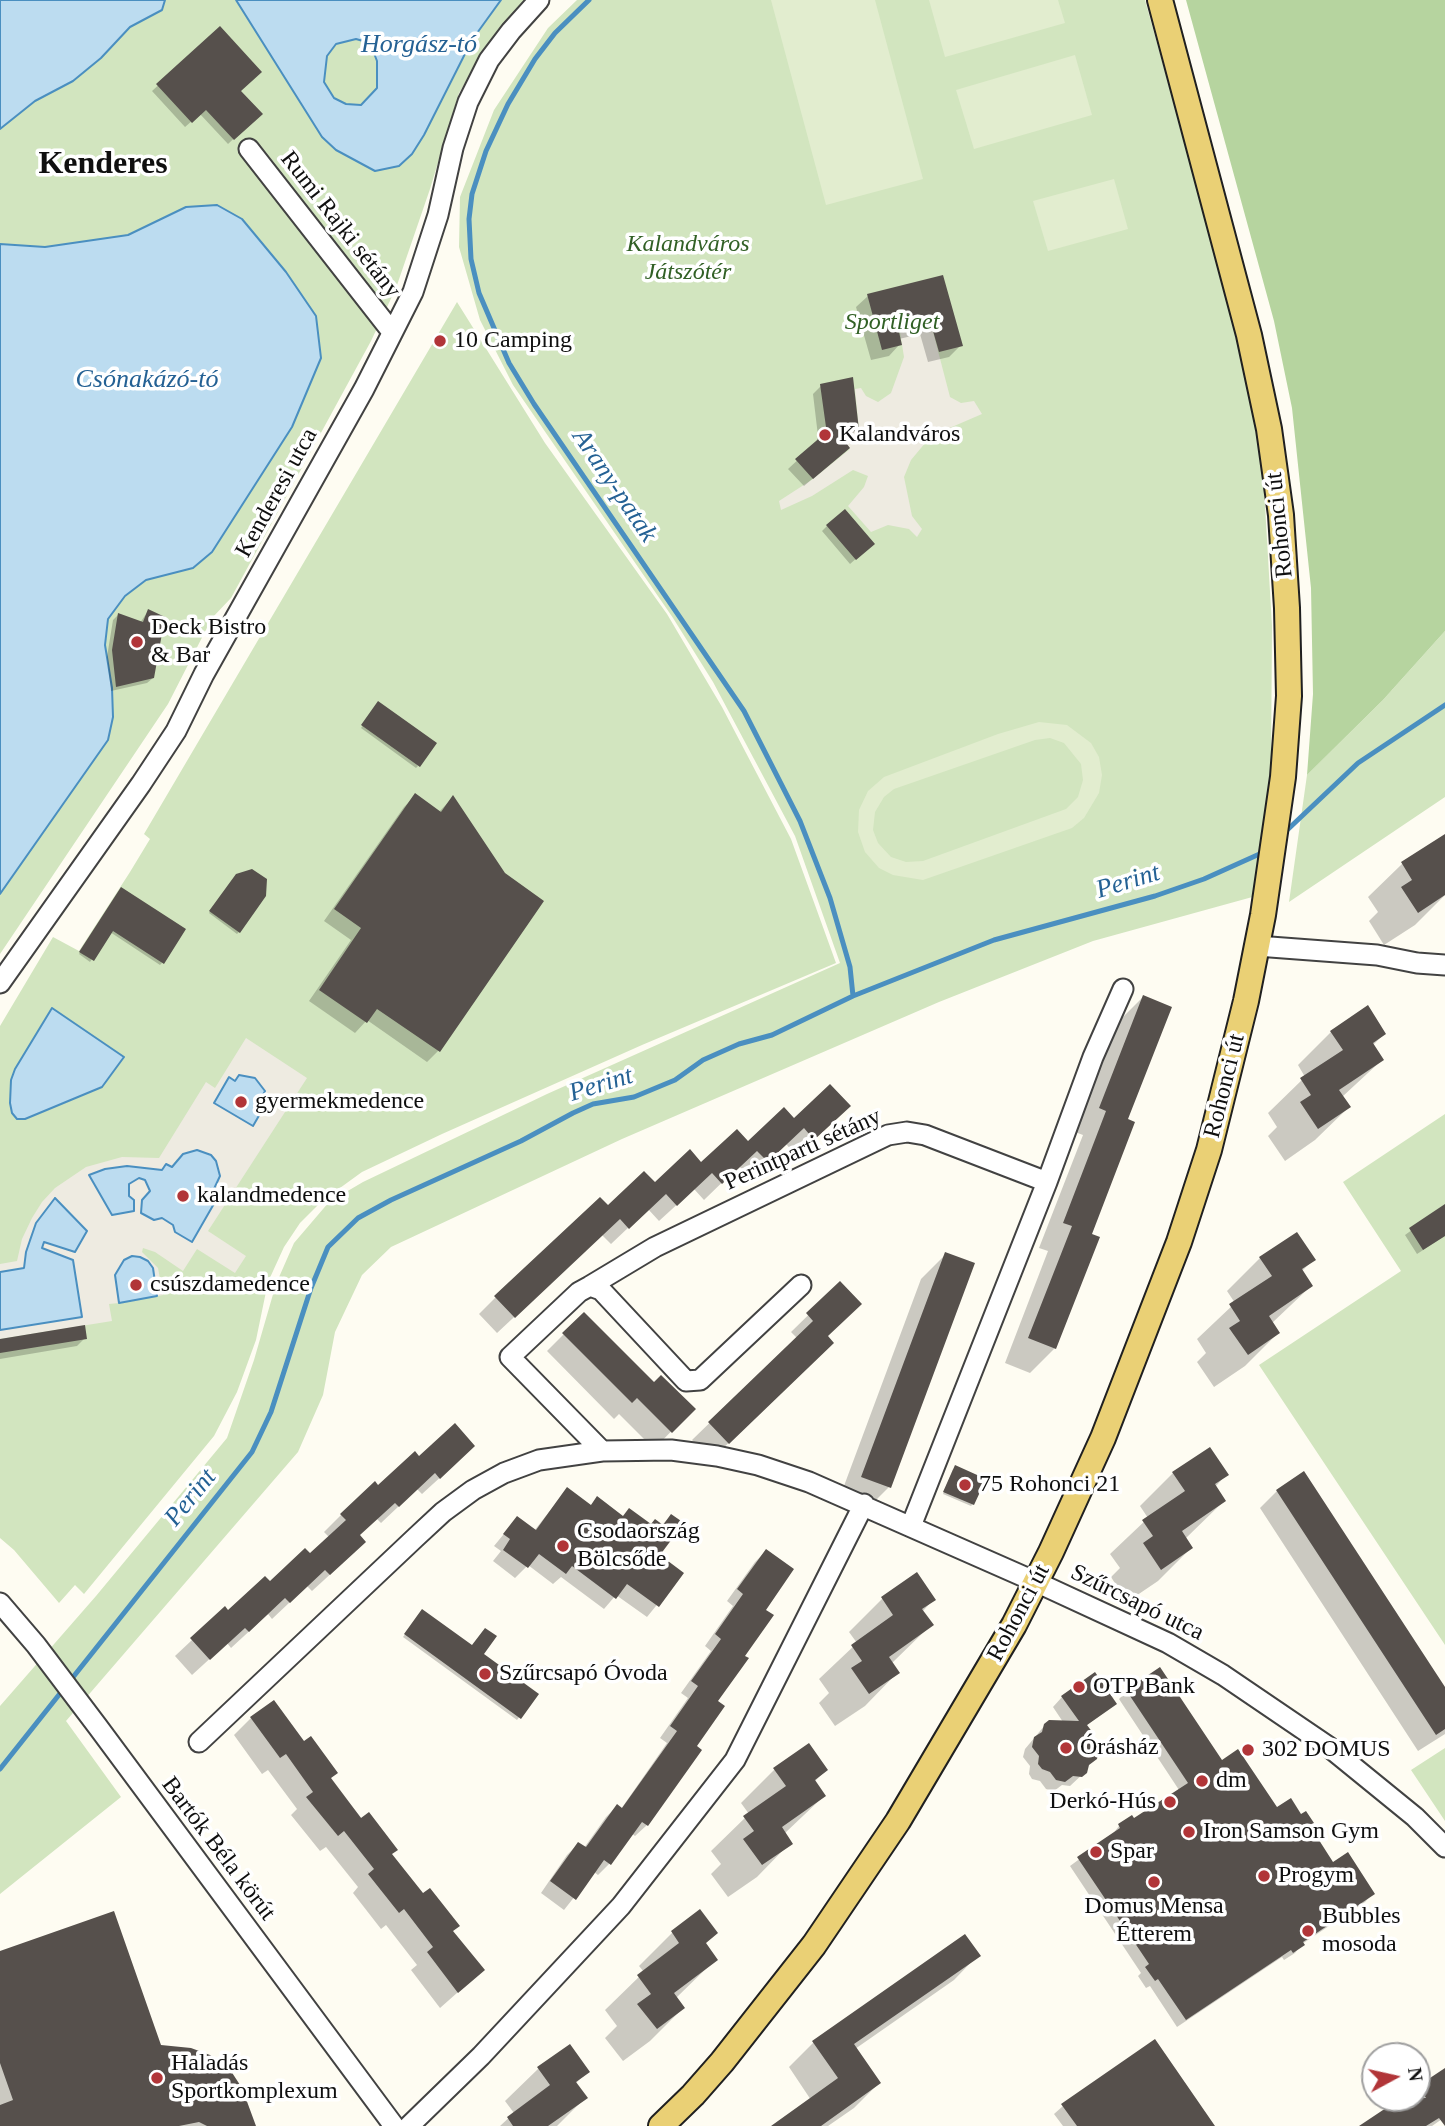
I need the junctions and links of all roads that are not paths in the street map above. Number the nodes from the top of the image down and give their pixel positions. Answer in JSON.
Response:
{"nodes":[{"id":1,"x":539,"y":0,"type":"edge"},
{"id":2,"x":1160,"y":0,"type":"edge"},
{"id":3,"x":248,"y":149,"type":"dead end"},
{"id":4,"x":392,"y":332,"type":"junction"},
{"id":5,"x":1257,"y":946,"type":"junction"},
{"id":6,"x":1445,"y":965,"type":"edge"},
{"id":7,"x":0,"y":983,"type":"edge"},
{"id":8,"x":1123,"y":989,"type":"dead end"},
{"id":9,"x":1047,"y":1182,"type":"junction"},
{"id":10,"x":801,"y":1284,"type":"dead end"},
{"id":11,"x":590,"y":1286,"type":"junction"},
{"id":12,"x":603,"y":1451,"type":"junction"},
{"id":13,"x":864,"y":1504,"type":"junction"},
{"id":14,"x":911,"y":1526,"type":"junction"},
{"id":15,"x":1036,"y":1582,"type":"junction"},
{"id":16,"x":0,"y":1603,"type":"edge"},
{"id":17,"x":199,"y":1742,"type":"dead end"},
{"id":18,"x":1445,"y":1847,"type":"edge"},
{"id":19,"x":722,"y":2062,"type":"junction"},
{"id":20,"x":394,"y":2126,"type":"edge"},
{"id":21,"x":409,"y":2126,"type":"edge"},
{"id":22,"x":661,"y":2126,"type":"edge"},
{"id":23,"x":678,"y":2126,"type":"edge"}],
"edges":[{"from":1,"to":4,"type":"street","name":"Kenderesi utca"},
{"from":2,"to":5,"type":"main road","name":"Rohonci út"},
{"from":3,"to":4,"type":"street","name":"Rumi Rajki sétány"},
{"from":4,"to":7,"type":"street","name":"Kenderesi utca"},
{"from":5,"to":6,"type":"street"},
{"from":5,"to":15,"type":"main road","name":"Rohonci út"},
{"from":8,"to":9,"type":"street"},
{"from":9,"to":11,"type":"street","name":"Perintparti sétány"},
{"from":9,"to":14,"type":"street"},
{"from":10,"to":11,"type":"street"},
{"from":11,"to":12,"type":"street"},
{"from":12,"to":13,"type":"street","name":"Szűrcsapó utca"},
{"from":12,"to":17,"type":"street","name":"Szűrcsapó utca"},
{"from":13,"to":14,"type":"street","name":"Szűrcsapó utca"},
{"from":13,"to":21,"type":"street"},
{"from":14,"to":15,"type":"street","name":"Szűrcsapó utca"},
{"from":15,"to":18,"type":"street","name":"Szűrcsapó utca"},
{"from":15,"to":19,"type":"main road","name":"Rohonci út"},
{"from":16,"to":20,"type":"street","name":"Bartók Béla körút"},
{"from":19,"to":22,"type":"main road","name":"Rohonci út"},
{"from":19,"to":23,"type":"main road","name":"Rohonci út"}]}
